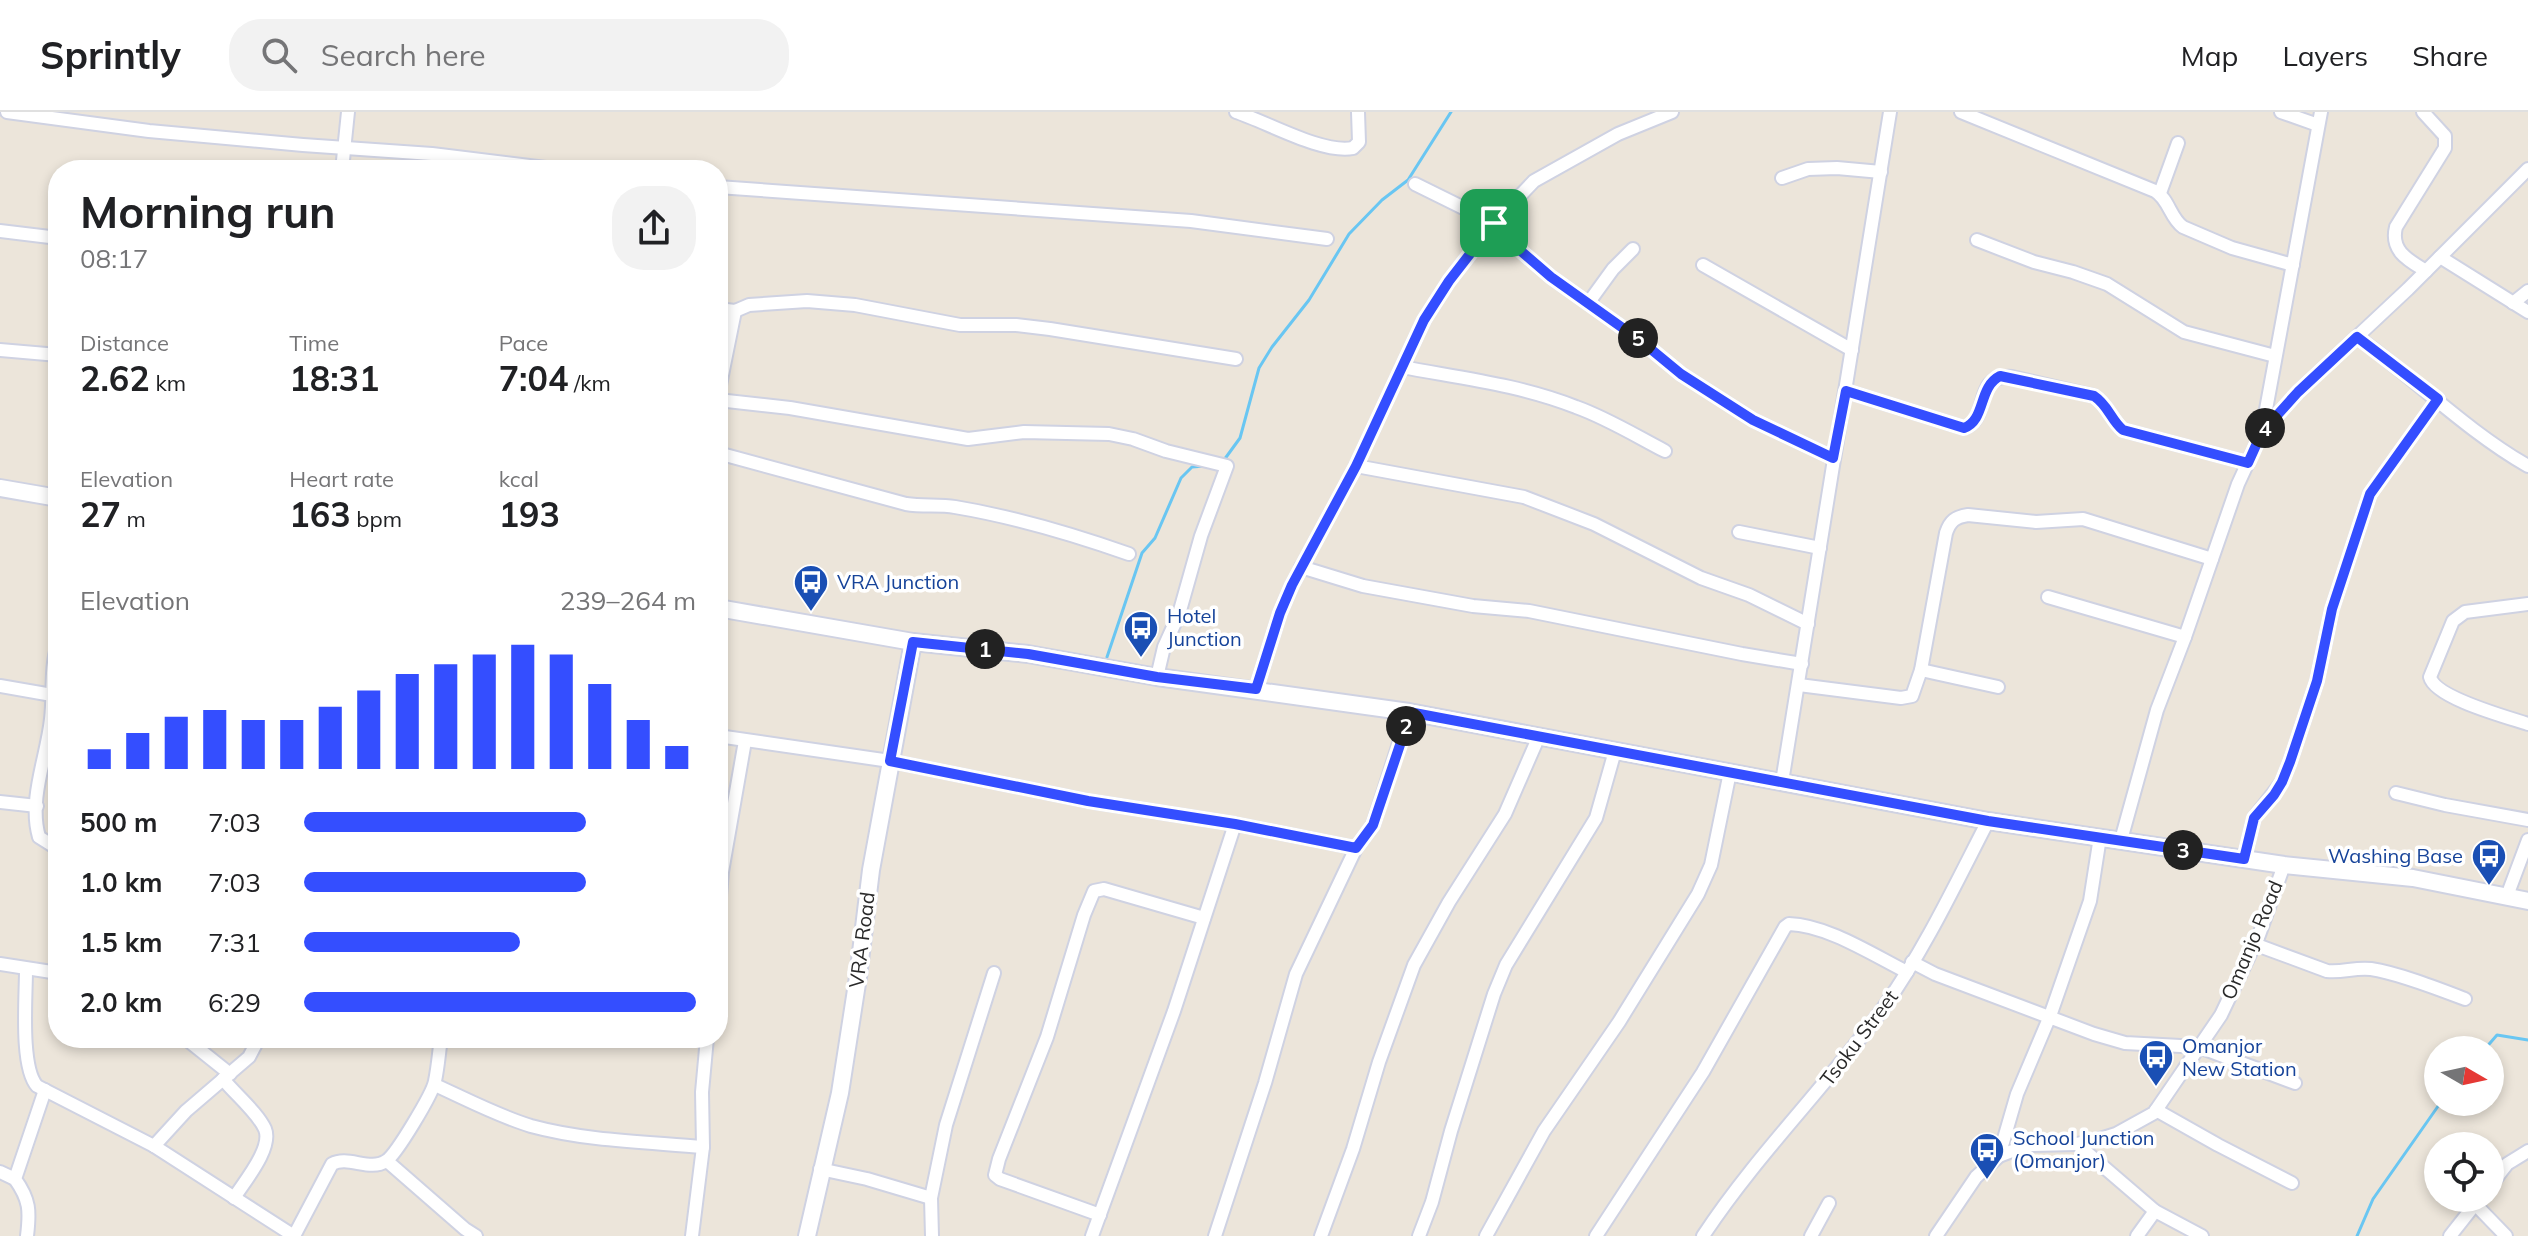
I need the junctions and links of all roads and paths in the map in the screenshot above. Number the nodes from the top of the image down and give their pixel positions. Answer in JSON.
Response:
{"nodes":[{"id":1,"x":7,"y":112,"type":"edge"},
{"id":2,"x":348,"y":112,"type":"edge"},
{"id":3,"x":1236,"y":112,"type":"edge"},
{"id":4,"x":1358,"y":112,"type":"edge"},
{"id":5,"x":1672,"y":112,"type":"edge"},
{"id":6,"x":1890,"y":112,"type":"edge"},
{"id":7,"x":1961,"y":112,"type":"edge"},
{"id":8,"x":2281,"y":112,"type":"edge"},
{"id":9,"x":2424,"y":112,"type":"edge"},
{"id":10,"x":2319,"y":118,"type":"edge"},
{"id":11,"x":2178,"y":143,"type":"dead end"},
{"id":12,"x":344,"y":147,"type":"junction"},
{"id":13,"x":343,"y":160,"type":"edge"},
{"id":14,"x":481,"y":160,"type":"edge"},
{"id":15,"x":2528,"y":169,"type":"edge"},
{"id":16,"x":1881,"y":172,"type":"junction"},
{"id":17,"x":1782,"y":178,"type":"dead end"},
{"id":18,"x":1415,"y":184,"type":"dead end"},
{"id":19,"x":728,"y":188,"type":"edge"},
{"id":20,"x":2160,"y":193,"type":"junction"},
{"id":21,"x":1494,"y":223,"type":"junction"},
{"id":22,"x":0,"y":231,"type":"edge"},
{"id":23,"x":48,"y":237,"type":"edge"},
{"id":24,"x":1327,"y":239,"type":"dead end"},
{"id":25,"x":1977,"y":240,"type":"dead end"},
{"id":26,"x":1633,"y":249,"type":"dead end"},
{"id":27,"x":2440,"y":257,"type":"junction"},
{"id":28,"x":1703,"y":265,"type":"dead end"},
{"id":29,"x":2293,"y":265,"type":"junction"},
{"id":30,"x":2426,"y":271,"type":"junction"},
{"id":31,"x":2528,"y":291,"type":"edge"},
{"id":32,"x":1589,"y":302,"type":"junction"},
{"id":33,"x":2513,"y":303,"type":"junction"},
{"id":34,"x":728,"y":310,"type":"edge"},
{"id":35,"x":735,"y":311,"type":"junction"},
{"id":36,"x":2528,"y":312,"type":"edge"},
{"id":37,"x":2357,"y":337,"type":"junction"},
{"id":38,"x":728,"y":346,"type":"edge"},
{"id":39,"x":0,"y":350,"type":"edge"},
{"id":40,"x":1852,"y":350,"type":"junction"},
{"id":41,"x":48,"y":354,"type":"edge"},
{"id":42,"x":2275,"y":356,"type":"junction"},
{"id":43,"x":1236,"y":359,"type":"dead end"},
{"id":44,"x":1402,"y":367,"type":"junction"},
{"id":45,"x":1846,"y":391,"type":"junction"},
{"id":46,"x":728,"y":399,"type":"edge"},
{"id":47,"x":2438,"y":399,"type":"junction"},
{"id":48,"x":2262,"y":432,"type":"junction"},
{"id":49,"x":1665,"y":451,"type":"dead end"},
{"id":50,"x":728,"y":456,"type":"edge"},
{"id":51,"x":1833,"y":458,"type":"junction"},
{"id":52,"x":2248,"y":463,"type":"junction"},
{"id":53,"x":1356,"y":466,"type":"junction"},
{"id":54,"x":2528,"y":466,"type":"edge"},
{"id":55,"x":0,"y":488,"type":"edge"},
{"id":56,"x":48,"y":496,"type":"edge"},
{"id":57,"x":1739,"y":532,"type":"dead end"},
{"id":58,"x":1820,"y":548,"type":"junction"},
{"id":59,"x":1129,"y":554,"type":"dead end"},
{"id":60,"x":2212,"y":559,"type":"junction"},
{"id":61,"x":1301,"y":567,"type":"junction"},
{"id":62,"x":2048,"y":597,"type":"dead end"},
{"id":63,"x":2528,"y":604,"type":"edge"},
{"id":64,"x":728,"y":610,"type":"edge"},
{"id":65,"x":1808,"y":624,"type":"junction"},
{"id":66,"x":2185,"y":637,"type":"junction"},
{"id":67,"x":913,"y":642,"type":"junction"},
{"id":68,"x":1802,"y":664,"type":"junction"},
{"id":69,"x":1921,"y":670,"type":"junction"},
{"id":70,"x":1157,"y":677,"type":"junction"},
{"id":71,"x":1799,"y":685,"type":"junction"},
{"id":72,"x":0,"y":686,"type":"edge"},
{"id":73,"x":1998,"y":687,"type":"dead end"},
{"id":74,"x":1256,"y":689,"type":"junction"},
{"id":75,"x":48,"y":694,"type":"edge"},
{"id":76,"x":1409,"y":712,"type":"junction"},
{"id":77,"x":2528,"y":724,"type":"edge"},
{"id":78,"x":1539,"y":736,"type":"junction"},
{"id":79,"x":728,"y":738,"type":"edge"},
{"id":80,"x":745,"y":741,"type":"junction"},
{"id":81,"x":1615,"y":751,"type":"junction"},
{"id":82,"x":48,"y":753,"type":"edge"},
{"id":83,"x":890,"y":761,"type":"junction"},
{"id":84,"x":1730,"y":772,"type":"junction"},
{"id":85,"x":1782,"y":782,"type":"junction"},
{"id":86,"x":2396,"y":793,"type":"dead end"},
{"id":87,"x":0,"y":802,"type":"edge"},
{"id":88,"x":37,"y":806,"type":"junction"},
{"id":89,"x":2528,"y":820,"type":"edge"},
{"id":90,"x":1988,"y":821,"type":"junction"},
{"id":91,"x":1235,"y":824,"type":"junction"},
{"id":92,"x":2100,"y":837,"type":"junction"},
{"id":93,"x":728,"y":838,"type":"edge"},
{"id":94,"x":2121,"y":840,"type":"junction"},
{"id":95,"x":2528,"y":840,"type":"edge"},
{"id":96,"x":48,"y":843,"type":"edge"},
{"id":97,"x":1356,"y":848,"type":"junction"},
{"id":98,"x":2244,"y":859,"type":"junction"},
{"id":99,"x":2284,"y":865,"type":"junction"},
{"id":100,"x":2507,"y":896,"type":"junction"},
{"id":101,"x":2528,"y":901,"type":"edge"},
{"id":102,"x":1204,"y":918,"type":"junction"},
{"id":103,"x":2254,"y":944,"type":"junction"},
{"id":104,"x":0,"y":964,"type":"edge"},
{"id":105,"x":1910,"y":967,"type":"junction"},
{"id":106,"x":26,"y":970,"type":"junction"},
{"id":107,"x":48,"y":972,"type":"edge"},
{"id":108,"x":994,"y":973,"type":"dead end"},
{"id":109,"x":2465,"y":999,"type":"dead end"},
{"id":110,"x":2050,"y":1016,"type":"junction"},
{"id":111,"x":2199,"y":1047,"type":"junction"},
{"id":112,"x":196,"y":1048,"type":"edge"},
{"id":113,"x":254,"y":1048,"type":"edge"},
{"id":114,"x":440,"y":1048,"type":"edge"},
{"id":115,"x":706,"y":1048,"type":"edge"},
{"id":116,"x":226,"y":1077,"type":"junction"},
{"id":117,"x":2295,"y":1083,"type":"dead end"},
{"id":118,"x":435,"y":1085,"type":"junction"},
{"id":119,"x":45,"y":1090,"type":"junction"},
{"id":120,"x":2156,"y":1110,"type":"junction"},
{"id":121,"x":2077,"y":1144,"type":"junction"},
{"id":122,"x":154,"y":1146,"type":"junction"},
{"id":123,"x":703,"y":1147,"type":"junction"},
{"id":124,"x":2528,"y":1151,"type":"edge"},
{"id":125,"x":1999,"y":1156,"type":"junction"},
{"id":126,"x":387,"y":1161,"type":"junction"},
{"id":127,"x":2504,"y":1168,"type":"edge"},
{"id":128,"x":820,"y":1169,"type":"junction"},
{"id":129,"x":0,"y":1172,"type":"edge"},
{"id":130,"x":15,"y":1179,"type":"junction"},
{"id":131,"x":2292,"y":1183,"type":"dead end"},
{"id":132,"x":234,"y":1198,"type":"junction"},
{"id":133,"x":931,"y":1198,"type":"junction"},
{"id":134,"x":1829,"y":1203,"type":"dead end"},
{"id":135,"x":2155,"y":1211,"type":"junction"},
{"id":136,"x":2469,"y":1212,"type":"edge"},
{"id":137,"x":2487,"y":1212,"type":"edge"},
{"id":138,"x":1100,"y":1215,"type":"junction"},
{"id":139,"x":2199,"y":1235,"type":"edge"},
{"id":140,"x":27,"y":1236,"type":"edge"},
{"id":141,"x":294,"y":1236,"type":"edge"},
{"id":142,"x":476,"y":1236,"type":"edge"},
{"id":143,"x":692,"y":1236,"type":"edge"},
{"id":144,"x":807,"y":1236,"type":"edge"},
{"id":145,"x":932,"y":1236,"type":"edge"},
{"id":146,"x":1092,"y":1236,"type":"edge"},
{"id":147,"x":1215,"y":1236,"type":"edge"},
{"id":148,"x":1321,"y":1236,"type":"edge"},
{"id":149,"x":1419,"y":1236,"type":"edge"},
{"id":150,"x":1486,"y":1236,"type":"edge"},
{"id":151,"x":1596,"y":1236,"type":"edge"},
{"id":152,"x":1703,"y":1236,"type":"edge"},
{"id":153,"x":1811,"y":1236,"type":"edge"},
{"id":154,"x":1936,"y":1236,"type":"edge"},
{"id":155,"x":2137,"y":1236,"type":"edge"},
{"id":156,"x":2450,"y":1236,"type":"edge"},
{"id":157,"x":2506,"y":1236,"type":"edge"}],
"edges":[{"from":1,"to":12,"type":"street"},
{"from":2,"to":12,"type":"street"},
{"from":3,"to":4,"type":"street"},
{"from":5,"to":21,"type":"street"},
{"from":6,"to":16,"type":"street"},
{"from":7,"to":20,"type":"street"},
{"from":8,"to":10,"type":"street"},
{"from":9,"to":30,"type":"street"},
{"from":10,"to":29,"type":"street"},
{"from":11,"to":20,"type":"street"},
{"from":12,"to":13,"type":"street"},
{"from":12,"to":14,"type":"street"},
{"from":15,"to":27,"type":"street"},
{"from":16,"to":17,"type":"street"},
{"from":16,"to":40,"type":"street"},
{"from":18,"to":21,"type":"street"},
{"from":19,"to":24,"type":"street"},
{"from":20,"to":29,"type":"street"},
{"from":21,"to":32,"type":"street"},
{"from":21,"to":44,"type":"street"},
{"from":22,"to":23,"type":"street"},
{"from":25,"to":42,"type":"street"},
{"from":26,"to":32,"type":"street"},
{"from":27,"to":30,"type":"street"},
{"from":27,"to":33,"type":"street"},
{"from":28,"to":40,"type":"street"},
{"from":29,"to":42,"type":"street"},
{"from":30,"to":37,"type":"street"},
{"from":31,"to":33,"type":"street"},
{"from":32,"to":51,"type":"street"},
{"from":33,"to":36,"type":"street"},
{"from":34,"to":35,"type":"street"},
{"from":35,"to":38,"type":"street"},
{"from":35,"to":43,"type":"street"},
{"from":37,"to":47,"type":"street"},
{"from":37,"to":48,"type":"street"},
{"from":39,"to":41,"type":"street"},
{"from":40,"to":45,"type":"street"},
{"from":42,"to":48,"type":"street"},
{"from":44,"to":49,"type":"street"},
{"from":44,"to":53,"type":"street"},
{"from":45,"to":51,"type":"street"},
{"from":45,"to":52,"type":"street"},
{"from":46,"to":70,"type":"street"},
{"from":47,"to":54,"type":"street"},
{"from":47,"to":98,"type":"street"},
{"from":48,"to":52,"type":"street"},
{"from":50,"to":59,"type":"street"},
{"from":51,"to":58,"type":"street"},
{"from":52,"to":60,"type":"street"},
{"from":53,"to":61,"type":"street"},
{"from":53,"to":65,"type":"street"},
{"from":55,"to":56,"type":"street"},
{"from":57,"to":58,"type":"street"},
{"from":58,"to":65,"type":"street"},
{"from":60,"to":66,"type":"street"},
{"from":60,"to":69,"type":"street"},
{"from":61,"to":68,"type":"street"},
{"from":61,"to":74,"type":"street"},
{"from":62,"to":66,"type":"street"},
{"from":63,"to":77,"type":"street"},
{"from":64,"to":67,"type":"street"},
{"from":65,"to":68,"type":"street"},
{"from":66,"to":94,"type":"street"},
{"from":67,"to":70,"type":"street"},
{"from":67,"to":83,"type":"street","name":"VRA Road"},
{"from":68,"to":71,"type":"street"},
{"from":69,"to":71,"type":"street"},
{"from":69,"to":73,"type":"street"},
{"from":70,"to":74,"type":"street"},
{"from":71,"to":85,"type":"street"},
{"from":72,"to":75,"type":"street"},
{"from":74,"to":76,"type":"street"},
{"from":76,"to":78,"type":"street"},
{"from":76,"to":97,"type":"street"},
{"from":78,"to":81,"type":"street"},
{"from":78,"to":148,"type":"street"},
{"from":79,"to":80,"type":"street"},
{"from":80,"to":83,"type":"street"},
{"from":80,"to":93,"type":"street"},
{"from":81,"to":84,"type":"street"},
{"from":81,"to":149,"type":"street"},
{"from":82,"to":88,"type":"street"},
{"from":83,"to":91,"type":"street"},
{"from":83,"to":128,"type":"street","name":"VRA Road"},
{"from":84,"to":85,"type":"street"},
{"from":84,"to":150,"type":"street"},
{"from":85,"to":90,"type":"street"},
{"from":86,"to":89,"type":"street"},
{"from":87,"to":88,"type":"street"},
{"from":88,"to":96,"type":"street"},
{"from":90,"to":92,"type":"street"},
{"from":90,"to":105,"type":"street","name":"Tsoku Street"},
{"from":91,"to":97,"type":"street"},
{"from":91,"to":102,"type":"street"},
{"from":92,"to":94,"type":"street"},
{"from":92,"to":110,"type":"street"},
{"from":94,"to":98,"type":"street"},
{"from":95,"to":100,"type":"street"},
{"from":97,"to":147,"type":"street"},
{"from":98,"to":99,"type":"street"},
{"from":99,"to":100,"type":"street"},
{"from":99,"to":103,"type":"street","name":"Omanjo Road"},
{"from":100,"to":101,"type":"street"},
{"from":102,"to":138,"type":"street"},
{"from":102,"to":138,"type":"street"},
{"from":103,"to":109,"type":"street"},
{"from":103,"to":111,"type":"street","name":"Omanjo Road"},
{"from":104,"to":106,"type":"street"},
{"from":105,"to":110,"type":"street"},
{"from":105,"to":151,"type":"street"},
{"from":105,"to":152,"type":"street","name":"Tsoku Street"},
{"from":106,"to":107,"type":"street"},
{"from":106,"to":119,"type":"street"},
{"from":108,"to":133,"type":"street"},
{"from":110,"to":111,"type":"street"},
{"from":110,"to":125,"type":"street"},
{"from":111,"to":117,"type":"street"},
{"from":111,"to":120,"type":"street","name":"Omanjo Road"},
{"from":112,"to":116,"type":"street"},
{"from":113,"to":116,"type":"street"},
{"from":114,"to":118,"type":"street"},
{"from":115,"to":123,"type":"street"},
{"from":116,"to":122,"type":"street"},
{"from":116,"to":132,"type":"street"},
{"from":118,"to":123,"type":"street"},
{"from":118,"to":126,"type":"street"},
{"from":119,"to":122,"type":"street"},
{"from":119,"to":130,"type":"street"},
{"from":120,"to":121,"type":"street","name":"Omanjo Road"},
{"from":120,"to":131,"type":"street"},
{"from":121,"to":125,"type":"street","name":"Omanjo Road"},
{"from":121,"to":135,"type":"street"},
{"from":122,"to":132,"type":"street"},
{"from":123,"to":143,"type":"street"},
{"from":124,"to":127,"type":"street"},
{"from":125,"to":154,"type":"street","name":"Omanjo Road"},
{"from":126,"to":141,"type":"street"},
{"from":126,"to":142,"type":"street"},
{"from":128,"to":133,"type":"street"},
{"from":128,"to":144,"type":"street","name":"VRA Road"},
{"from":129,"to":130,"type":"street"},
{"from":130,"to":140,"type":"street"},
{"from":132,"to":141,"type":"street"},
{"from":133,"to":145,"type":"street"},
{"from":134,"to":153,"type":"street"},
{"from":135,"to":139,"type":"street"},
{"from":135,"to":155,"type":"street"},
{"from":136,"to":156,"type":"street"},
{"from":137,"to":157,"type":"street"},
{"from":138,"to":146,"type":"street"}]}
